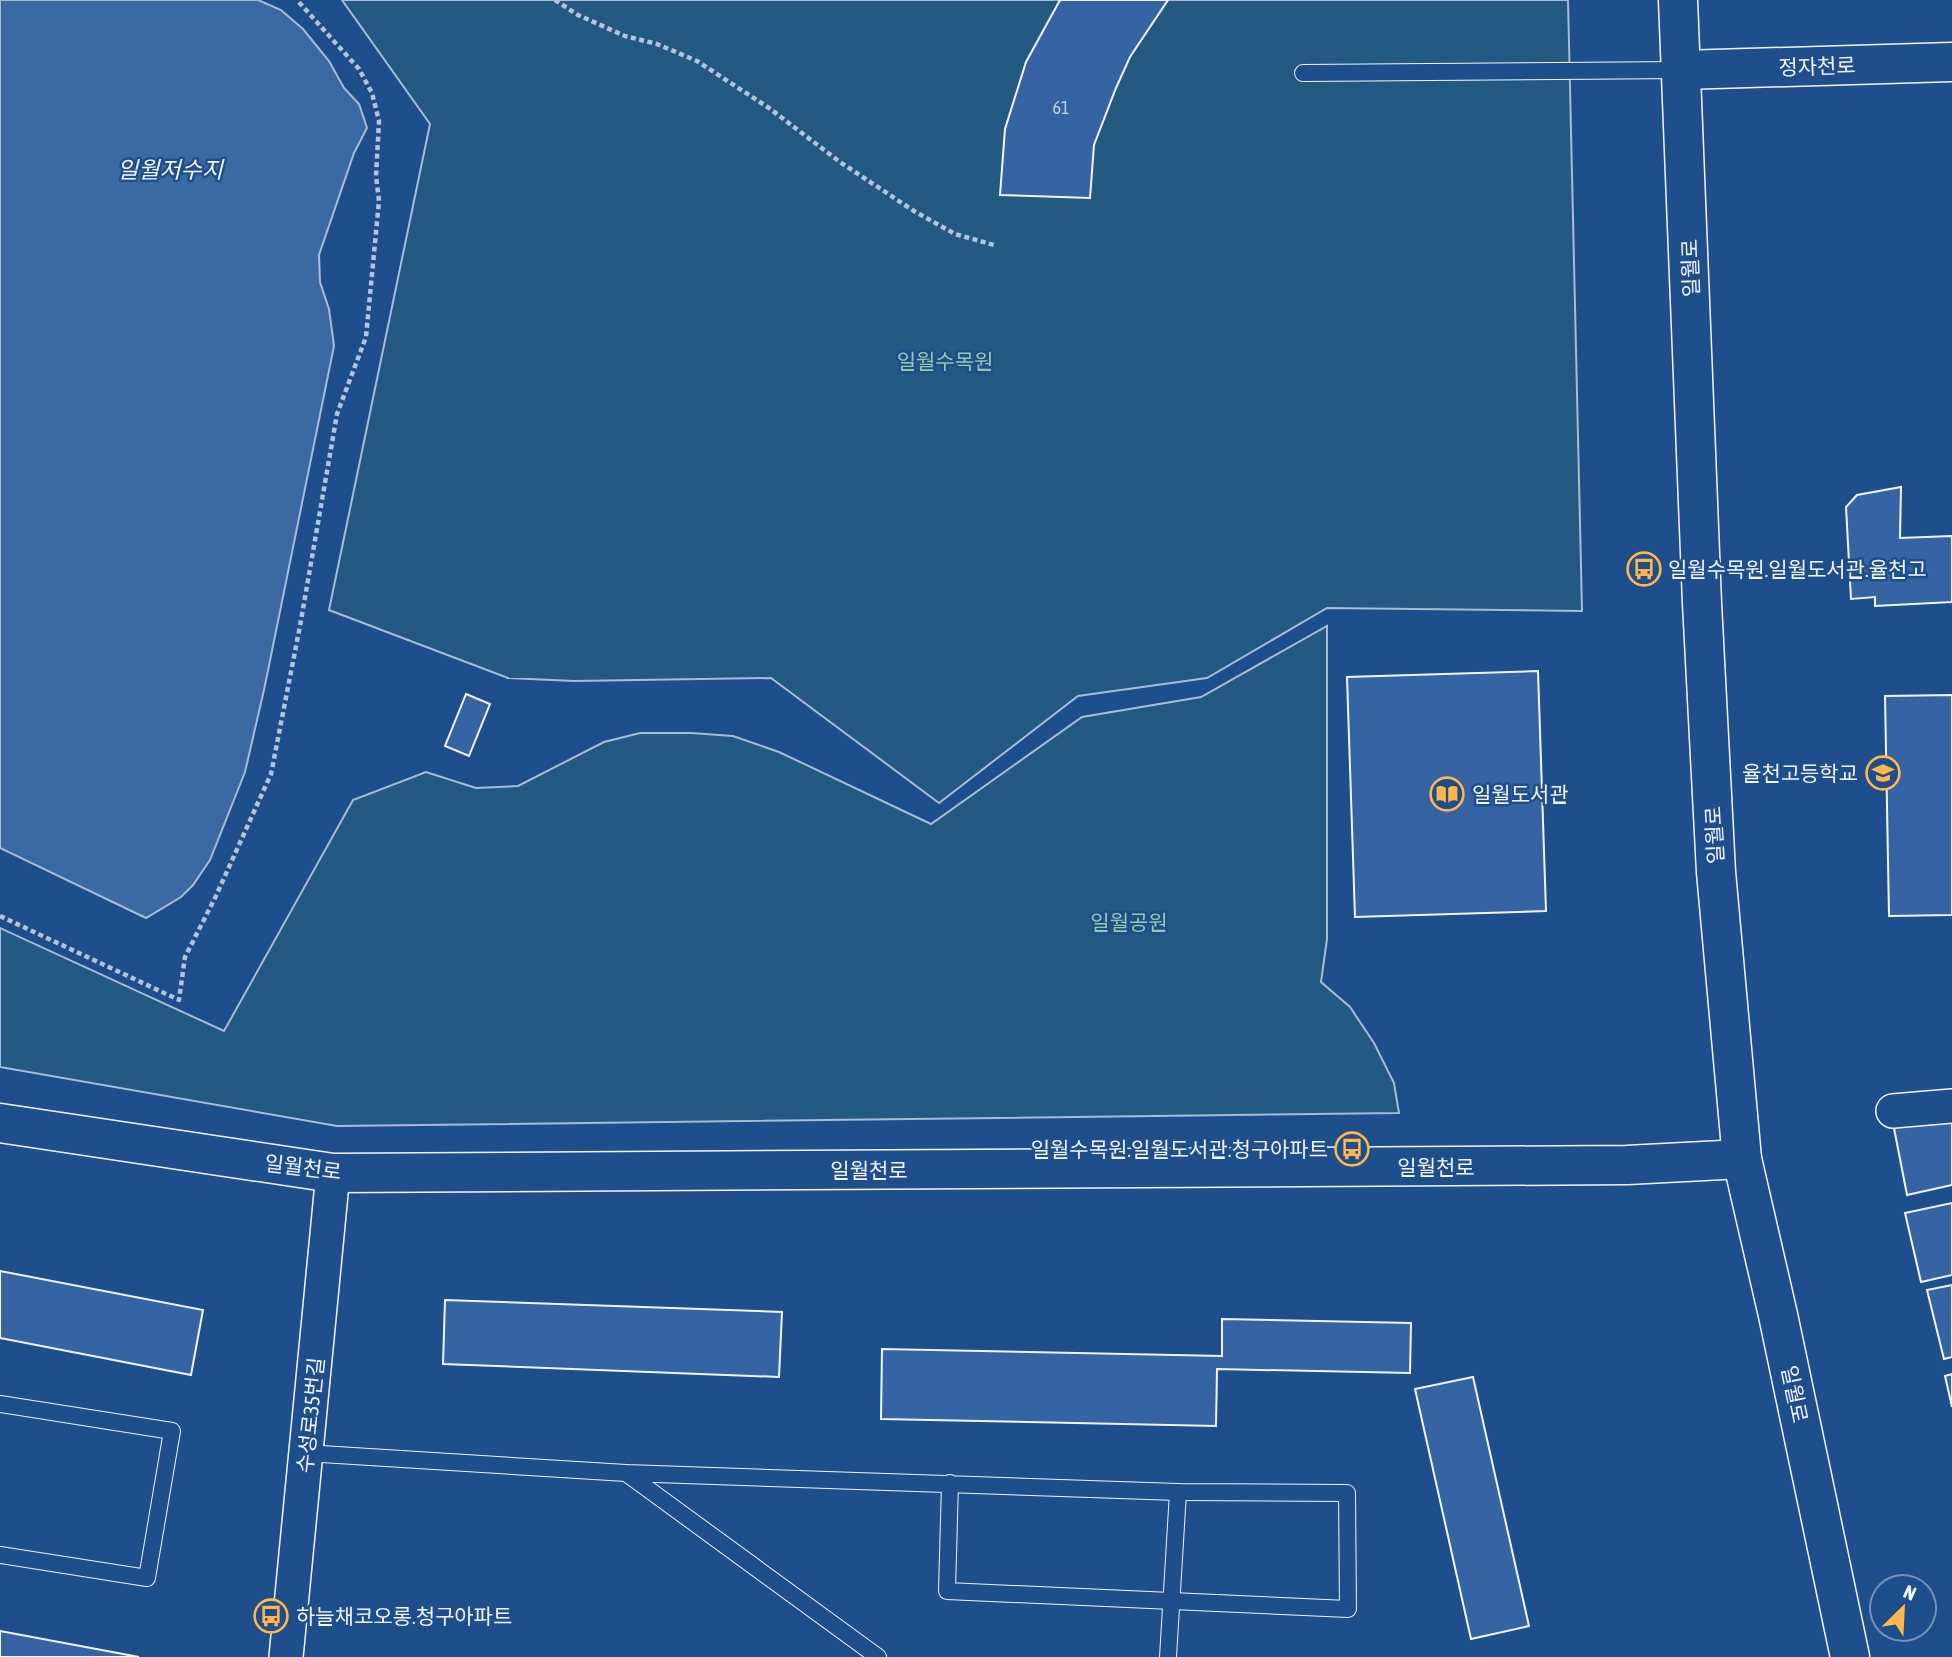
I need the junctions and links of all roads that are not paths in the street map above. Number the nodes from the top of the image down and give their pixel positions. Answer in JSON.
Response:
{"nodes":[{"id":1,"x":1678,"y":0,"type":"edge"},
{"id":2,"x":1952,"y":62,"type":"edge"},
{"id":3,"x":1682,"y":70,"type":"junction"},
{"id":4,"x":1303,"y":73,"type":"dead end"},
{"id":5,"x":1952,"y":1106,"type":"edge"},
{"id":6,"x":1893,"y":1111,"type":"dead end"},
{"id":7,"x":0,"y":1123,"type":"edge"},
{"id":8,"x":1742,"y":1160,"type":"junction"},
{"id":9,"x":333,"y":1173,"type":"junction"},
{"id":10,"x":0,"y":1404,"type":"edge"},
{"id":11,"x":305,"y":1453,"type":"junction"},
{"id":12,"x":626,"y":1473,"type":"junction"},
{"id":13,"x":950,"y":1483,"type":"junction"},
{"id":14,"x":1178,"y":1492,"type":"junction"},
{"id":15,"x":0,"y":1555,"type":"edge"},
{"id":16,"x":1173,"y":1602,"type":"junction"},
{"id":17,"x":286,"y":1657,"type":"edge"},
{"id":18,"x":878,"y":1657,"type":"edge"},
{"id":19,"x":1168,"y":1657,"type":"edge"},
{"id":20,"x":1850,"y":1657,"type":"edge"}],
"edges":[{"from":1,"to":3,"type":"street","name":"일월로"},
{"from":2,"to":3,"type":"street","name":"정자천로"},
{"from":3,"to":4,"type":"lane"},
{"from":3,"to":8,"type":"street","name":"일월로"},
{"from":5,"to":6,"type":"street"},
{"from":7,"to":9,"type":"street","name":"일월천로"},
{"from":8,"to":9,"type":"street","name":"일월천로"},
{"from":8,"to":20,"type":"street","name":"일월로"},
{"from":9,"to":11,"type":"street","name":"수성로35번길"},
{"from":10,"to":15,"type":"lane"},
{"from":11,"to":12,"type":"lane"},
{"from":11,"to":17,"type":"street","name":"수성로35번길"},
{"from":12,"to":13,"type":"lane"},
{"from":12,"to":18,"type":"lane"},
{"from":13,"to":14,"type":"lane"},
{"from":13,"to":16,"type":"lane"},
{"from":14,"to":16,"type":"lane"},
{"from":14,"to":16,"type":"lane"},
{"from":16,"to":19,"type":"lane"}]}
